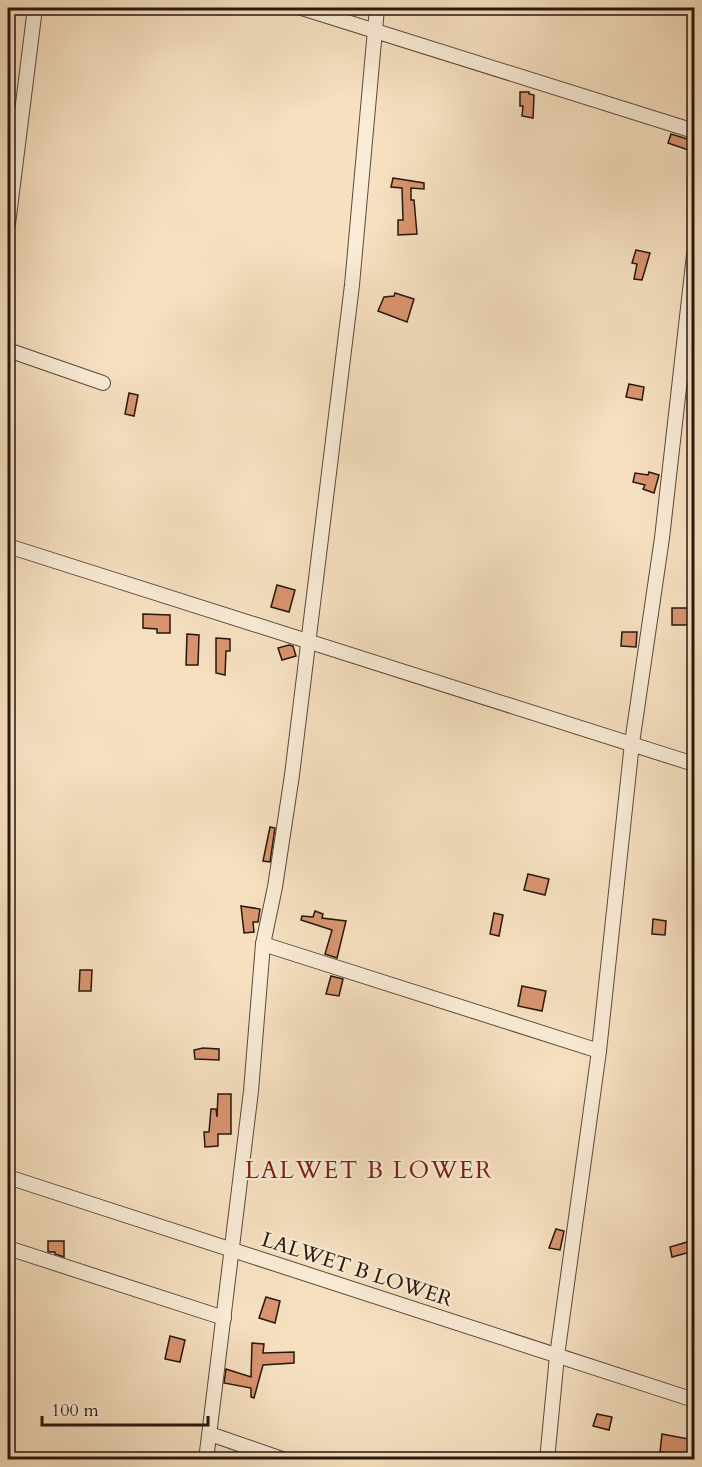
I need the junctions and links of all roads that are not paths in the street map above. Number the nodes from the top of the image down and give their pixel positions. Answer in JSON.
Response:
{"nodes":[{"id":1,"x":35,"y":8,"type":"edge"},
{"id":2,"x":302,"y":8,"type":"edge"},
{"id":3,"x":377,"y":8,"type":"edge"},
{"id":4,"x":375,"y":32,"type":"junction"},
{"id":5,"x":694,"y":131,"type":"edge"},
{"id":6,"x":8,"y":224,"type":"edge"},
{"id":7,"x":694,"y":255,"type":"edge"},
{"id":8,"x":8,"y":350,"type":"edge"},
{"id":9,"x":104,"y":383,"type":"dead end"},
{"id":10,"x":8,"y":546,"type":"edge"},
{"id":11,"x":307,"y":640,"type":"junction"},
{"id":12,"x":632,"y":743,"type":"junction"},
{"id":13,"x":694,"y":764,"type":"edge"},
{"id":14,"x":263,"y":944,"type":"junction"},
{"id":15,"x":599,"y":1051,"type":"junction"},
{"id":16,"x":8,"y":1177,"type":"edge"},
{"id":17,"x":8,"y":1248,"type":"edge"},
{"id":18,"x":231,"y":1250,"type":"junction"},
{"id":19,"x":224,"y":1318,"type":"junction"},
{"id":20,"x":557,"y":1356,"type":"junction"},
{"id":21,"x":694,"y":1400,"type":"edge"},
{"id":22,"x":210,"y":1434,"type":"junction"},
{"id":23,"x":206,"y":1460,"type":"edge"},
{"id":24,"x":285,"y":1460,"type":"edge"},
{"id":25,"x":547,"y":1460,"type":"edge"}],
"edges":[{"from":1,"to":6,"type":"street"},
{"from":2,"to":4,"type":"street"},
{"from":3,"to":4,"type":"street"},
{"from":4,"to":5,"type":"street"},
{"from":4,"to":11,"type":"street"},
{"from":7,"to":12,"type":"street"},
{"from":8,"to":9,"type":"street"},
{"from":10,"to":11,"type":"street"},
{"from":11,"to":12,"type":"street"},
{"from":11,"to":14,"type":"street"},
{"from":12,"to":13,"type":"street"},
{"from":12,"to":15,"type":"street"},
{"from":14,"to":15,"type":"street"},
{"from":14,"to":18,"type":"street"},
{"from":15,"to":20,"type":"street"},
{"from":16,"to":18,"type":"street","name":"LALWET B LOWER"},
{"from":17,"to":19,"type":"street"},
{"from":18,"to":19,"type":"street"},
{"from":18,"to":20,"type":"street","name":"LALWET B LOWER"},
{"from":19,"to":22,"type":"street"},
{"from":20,"to":21,"type":"street","name":"LALWET B LOWER"},
{"from":20,"to":25,"type":"street"},
{"from":22,"to":23,"type":"street"},
{"from":22,"to":24,"type":"street"}]}
